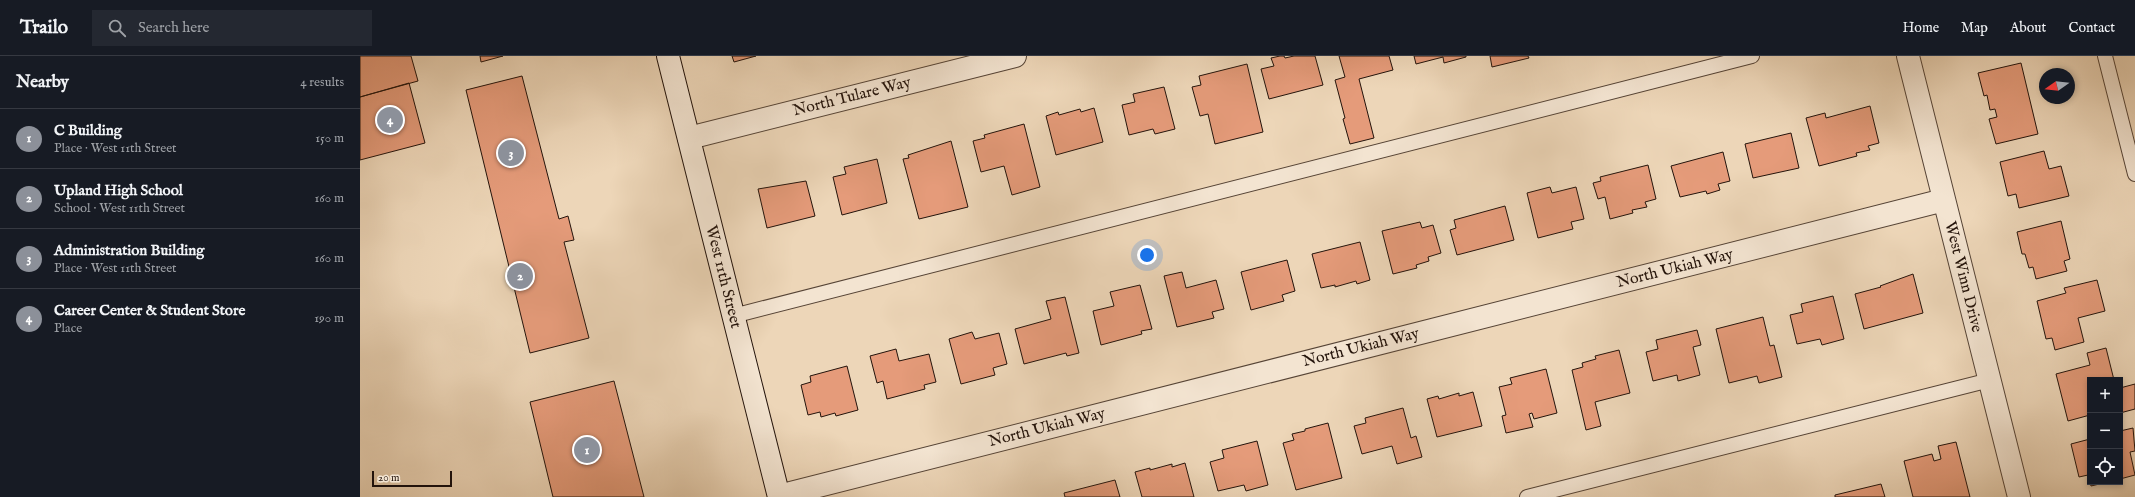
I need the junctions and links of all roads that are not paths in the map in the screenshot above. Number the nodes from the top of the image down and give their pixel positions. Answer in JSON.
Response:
{"nodes":[{"id":1,"x":668,"y":56,"type":"edge"},
{"id":2,"x":1015,"y":56,"type":"edge"},
{"id":3,"x":1752,"y":56,"type":"edge"},
{"id":4,"x":1908,"y":56,"type":"edge"},
{"id":5,"x":2105,"y":56,"type":"edge"},
{"id":6,"x":689,"y":138,"type":"junction"},
{"id":7,"x":2135,"y":174,"type":"edge"},
{"id":8,"x":1944,"y":200,"type":"junction"},
{"id":9,"x":733,"y":316,"type":"junction"},
{"id":10,"x":1990,"y":380,"type":"junction"},
{"id":11,"x":779,"y":496,"type":"edge"},
{"id":12,"x":1527,"y":497,"type":"edge"},
{"id":13,"x":2019,"y":497,"type":"edge"}],
"edges":[{"from":1,"to":6,"type":"street","name":"West 11th Street"},
{"from":2,"to":6,"type":"street","name":"North Tulare Way"},
{"from":3,"to":9,"type":"lane"},
{"from":4,"to":8,"type":"street","name":"West Winn Drive"},
{"from":5,"to":7,"type":"lane"},
{"from":6,"to":9,"type":"street","name":"West 11th Street"},
{"from":8,"to":10,"type":"street","name":"West Winn Drive"},
{"from":8,"to":11,"type":"street","name":"North Ukiah Way"},
{"from":9,"to":11,"type":"street","name":"West 11th Street"},
{"from":10,"to":12,"type":"lane"},
{"from":10,"to":13,"type":"street","name":"West Winn Drive"}]}
